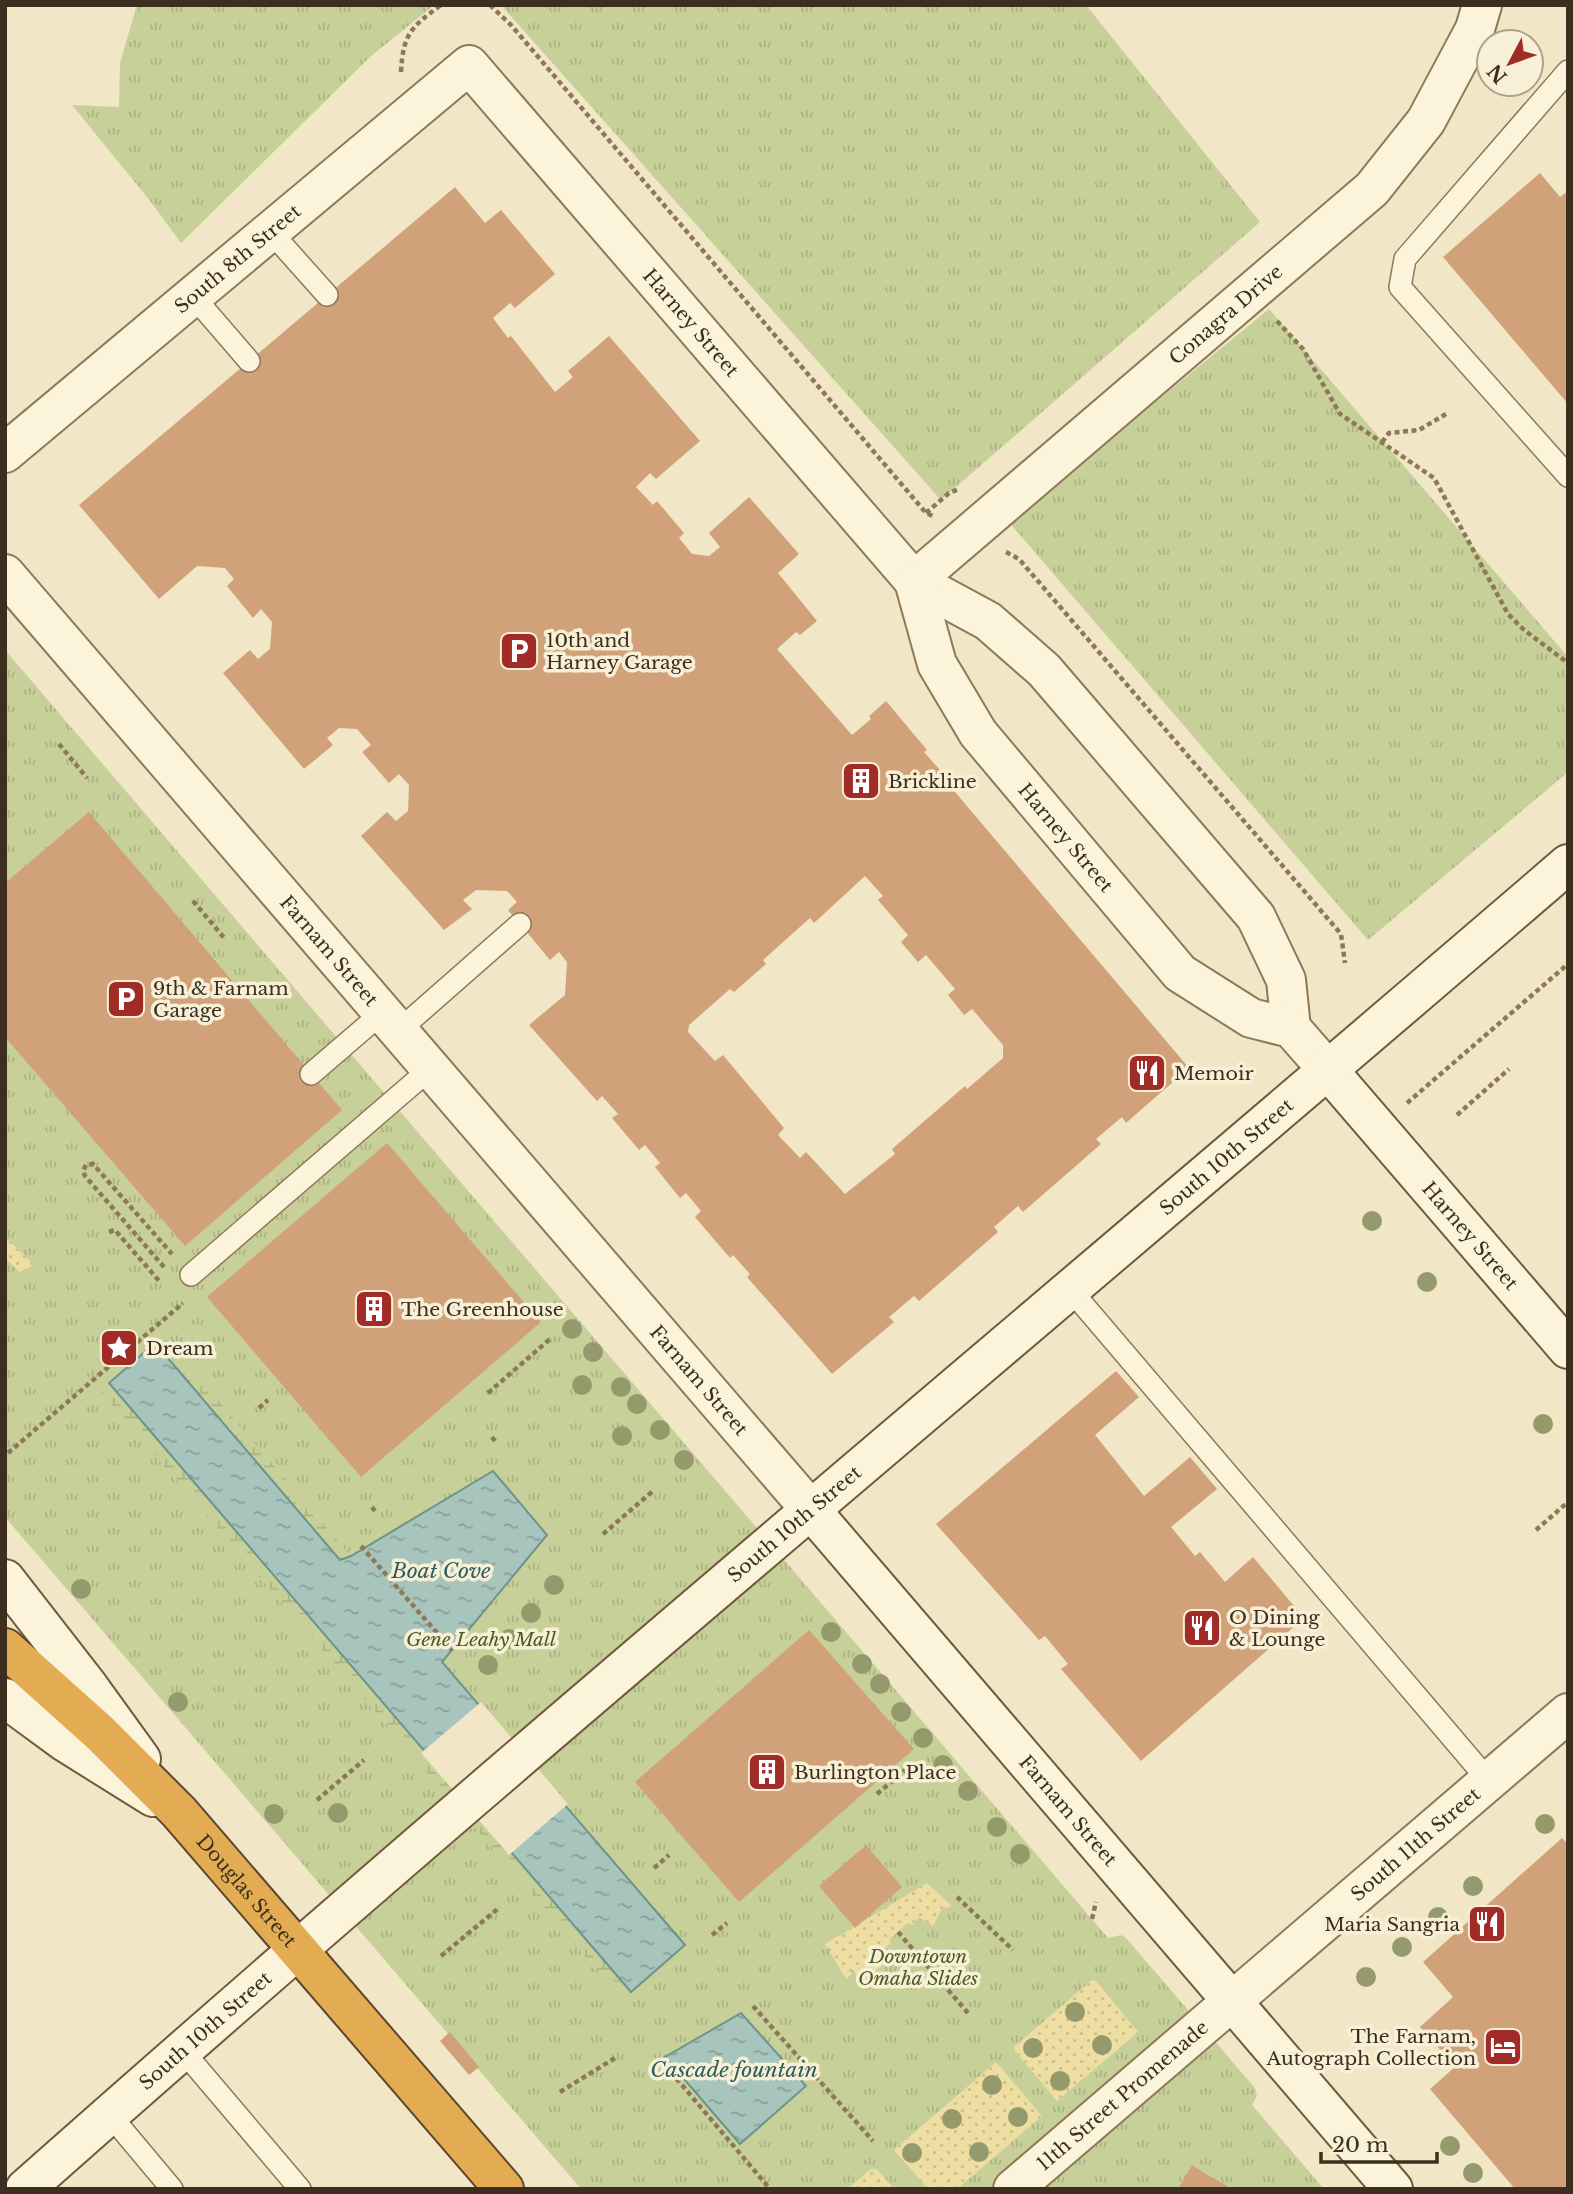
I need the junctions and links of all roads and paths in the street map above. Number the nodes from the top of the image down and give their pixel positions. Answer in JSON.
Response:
{"nodes":[{"id":1,"x":490,"y":5,"type":"edge"},
{"id":2,"x":1482,"y":5,"type":"edge"},
{"id":3,"x":469,"y":65,"type":"joint"},
{"id":4,"x":1568,"y":71,"type":"edge"},
{"id":5,"x":270,"y":231,"type":"junction"},
{"id":6,"x":327,"y":295,"type":"dead end"},
{"id":7,"x":193,"y":296,"type":"junction"},
{"id":8,"x":1274,"y":317,"type":"dead end"},
{"id":9,"x":249,"y":361,"type":"dead end"},
{"id":10,"x":1446,"y":414,"type":"dead end"},
{"id":11,"x":1382,"y":442,"type":"junction"},
{"id":12,"x":5,"y":453,"type":"edge"},
{"id":13,"x":1568,"y":476,"type":"edge"},
{"id":14,"x":969,"y":534,"type":"junction"},
{"id":15,"x":5,"y":574,"type":"edge"},
{"id":16,"x":914,"y":581,"type":"junction"},
{"id":17,"x":1568,"y":663,"type":"edge"},
{"id":18,"x":59,"y":744,"type":"dead end"},
{"id":19,"x":88,"y":778,"type":"dead end"},
{"id":20,"x":1568,"y":864,"type":"edge"},
{"id":21,"x":193,"y":901,"type":"dead end"},
{"id":22,"x":520,"y":924,"type":"dead end"},
{"id":23,"x":226,"y":940,"type":"dead end"},
{"id":24,"x":1345,"y":963,"type":"dead end"},
{"id":25,"x":1568,"y":964,"type":"edge"},
{"id":26,"x":390,"y":1023,"type":"junction"},
{"id":27,"x":1292,"y":1028,"type":"junction"},
{"id":28,"x":430,"y":1069,"type":"junction"},
{"id":29,"x":1327,"y":1069,"type":"junction"},
{"id":30,"x":1509,"y":1069,"type":"dead end"},
{"id":31,"x":311,"y":1074,"type":"dead end"},
{"id":32,"x":1404,"y":1105,"type":"dead end"},
{"id":33,"x":1457,"y":1115,"type":"dead end"},
{"id":34,"x":109,"y":1232,"type":"dead end"},
{"id":35,"x":181,"y":1276,"type":"junction"},
{"id":36,"x":163,"y":1285,"type":"dead end"},
{"id":37,"x":1069,"y":1288,"type":"junction"},
{"id":38,"x":178,"y":1308,"type":"dead end"},
{"id":39,"x":550,"y":1339,"type":"dead end"},
{"id":40,"x":1568,"y":1349,"type":"edge"},
{"id":41,"x":488,"y":1393,"type":"dead end"},
{"id":42,"x":268,"y":1400,"type":"dead end"},
{"id":43,"x":259,"y":1408,"type":"dead end"},
{"id":44,"x":8,"y":1453,"type":"dead end"},
{"id":45,"x":653,"y":1491,"type":"dead end"},
{"id":46,"x":1568,"y":1502,"type":"edge"},
{"id":47,"x":810,"y":1509,"type":"junction"},
{"id":48,"x":1536,"y":1530,"type":"dead end"},
{"id":49,"x":603,"y":1534,"type":"dead end"},
{"id":50,"x":362,"y":1546,"type":"dead end"},
{"id":51,"x":5,"y":1579,"type":"edge"},
{"id":52,"x":5,"y":1647,"type":"edge"},
{"id":53,"x":452,"y":1650,"type":"dead end"},
{"id":54,"x":5,"y":1698,"type":"edge"},
{"id":55,"x":1568,"y":1713,"type":"edge"},
{"id":56,"x":365,"y":1760,"type":"dead end"},
{"id":57,"x":905,"y":1770,"type":"dead end"},
{"id":58,"x":1489,"y":1781,"type":"junction"},
{"id":59,"x":877,"y":1794,"type":"dead end"},
{"id":60,"x":317,"y":1800,"type":"dead end"},
{"id":61,"x":179,"y":1812,"type":"junction"},
{"id":62,"x":669,"y":1855,"type":"dead end"},
{"id":63,"x":654,"y":1868,"type":"dead end"},
{"id":64,"x":957,"y":1897,"type":"dead end"},
{"id":65,"x":500,"y":1907,"type":"dead end"},
{"id":66,"x":727,"y":1923,"type":"dead end"},
{"id":67,"x":898,"y":1932,"type":"dead end"},
{"id":68,"x":712,"y":1935,"type":"dead end"},
{"id":69,"x":298,"y":1950,"type":"junction"},
{"id":70,"x":1013,"y":1950,"type":"dead end"},
{"id":71,"x":442,"y":1956,"type":"dead end"},
{"id":72,"x":1232,"y":2001,"type":"junction"},
{"id":73,"x":753,"y":2006,"type":"dead end"},
{"id":74,"x":968,"y":2013,"type":"dead end"},
{"id":75,"x":183,"y":2051,"type":"junction"},
{"id":76,"x":615,"y":2058,"type":"dead end"},
{"id":77,"x":660,"y":2059,"type":"dead end"},
{"id":78,"x":560,"y":2092,"type":"dead end"},
{"id":79,"x":110,"y":2115,"type":"junction"},
{"id":80,"x":873,"y":2141,"type":"dead end"},
{"id":81,"x":44,"y":2183,"type":"edge"},
{"id":82,"x":172,"y":2189,"type":"edge"},
{"id":83,"x":300,"y":2189,"type":"edge"},
{"id":84,"x":504,"y":2189,"type":"edge"},
{"id":85,"x":770,"y":2189,"type":"edge"},
{"id":86,"x":1013,"y":2189,"type":"edge"},
{"id":87,"x":1393,"y":2189,"type":"edge"}],
"edges":[{"from":1,"to":14,"type":"path"},
{"from":2,"to":14,"type":"street","name":"Conagra Drive"},
{"from":3,"to":5,"type":"street","name":"South 8th Street"},
{"from":3,"to":16,"type":"street","name":"Harney Street"},
{"from":4,"to":13,"type":"lane"},
{"from":5,"to":6,"type":"lane"},
{"from":5,"to":7,"type":"street","name":"South 8th Street"},
{"from":7,"to":9,"type":"lane"},
{"from":7,"to":12,"type":"street","name":"South 8th Street"},
{"from":8,"to":11,"type":"path"},
{"from":10,"to":11,"type":"path"},
{"from":11,"to":17,"type":"path"},
{"from":14,"to":16,"type":"street","name":"Conagra Drive"},
{"from":14,"to":24,"type":"path"},
{"from":15,"to":26,"type":"street","name":"Farnam Street"},
{"from":16,"to":27,"type":"street","name":"Harney Street"},
{"from":16,"to":27,"type":"street","name":"Harney Street"},
{"from":18,"to":19,"type":"path"},
{"from":20,"to":29,"type":"street","name":"South 10th Street"},
{"from":21,"to":23,"type":"path"},
{"from":22,"to":26,"type":"lane"},
{"from":25,"to":32,"type":"path"},
{"from":26,"to":28,"type":"street","name":"Farnam Street"},
{"from":26,"to":31,"type":"lane"},
{"from":27,"to":29,"type":"street","name":"Harney Street"},
{"from":28,"to":35,"type":"lane"},
{"from":28,"to":47,"type":"street","name":"Farnam Street"},
{"from":29,"to":37,"type":"street","name":"South 10th Street"},
{"from":29,"to":40,"type":"street","name":"Harney Street"},
{"from":30,"to":33,"type":"path"},
{"from":34,"to":36,"type":"path"},
{"from":35,"to":35,"type":"path"},
{"from":37,"to":47,"type":"street","name":"South 10th Street"},
{"from":37,"to":58,"type":"lane"},
{"from":38,"to":44,"type":"path"},
{"from":39,"to":41,"type":"path"},
{"from":42,"to":43,"type":"path"},
{"from":45,"to":49,"type":"path"},
{"from":46,"to":48,"type":"path"},
{"from":47,"to":69,"type":"street","name":"South 10th Street"},
{"from":47,"to":72,"type":"street","name":"Farnam Street"},
{"from":50,"to":53,"type":"path"},
{"from":51,"to":61,"type":"street","name":"Douglas Street"},
{"from":52,"to":61,"type":"highway"},
{"from":54,"to":61,"type":"street"},
{"from":55,"to":58,"type":"street","name":"South 11th Street"},
{"from":56,"to":60,"type":"path"},
{"from":57,"to":59,"type":"path"},
{"from":58,"to":72,"type":"street","name":"South 11th Street"},
{"from":61,"to":69,"type":"highway","name":"Douglas Street"},
{"from":62,"to":63,"type":"path"},
{"from":64,"to":70,"type":"path"},
{"from":65,"to":71,"type":"path"},
{"from":66,"to":68,"type":"path"},
{"from":67,"to":74,"type":"path"},
{"from":69,"to":75,"type":"street","name":"South 10th Street"},
{"from":69,"to":84,"type":"highway","name":"Douglas Street"},
{"from":72,"to":86,"type":"street","name":"11th Street Promenade"},
{"from":72,"to":87,"type":"street","name":"Farnam Street"},
{"from":73,"to":80,"type":"path"},
{"from":75,"to":79,"type":"street","name":"South 10th Street"},
{"from":75,"to":83,"type":"lane"},
{"from":76,"to":78,"type":"path"},
{"from":77,"to":85,"type":"path"},
{"from":79,"to":81,"type":"street","name":"South 10th Street"},
{"from":79,"to":82,"type":"lane"}]}
